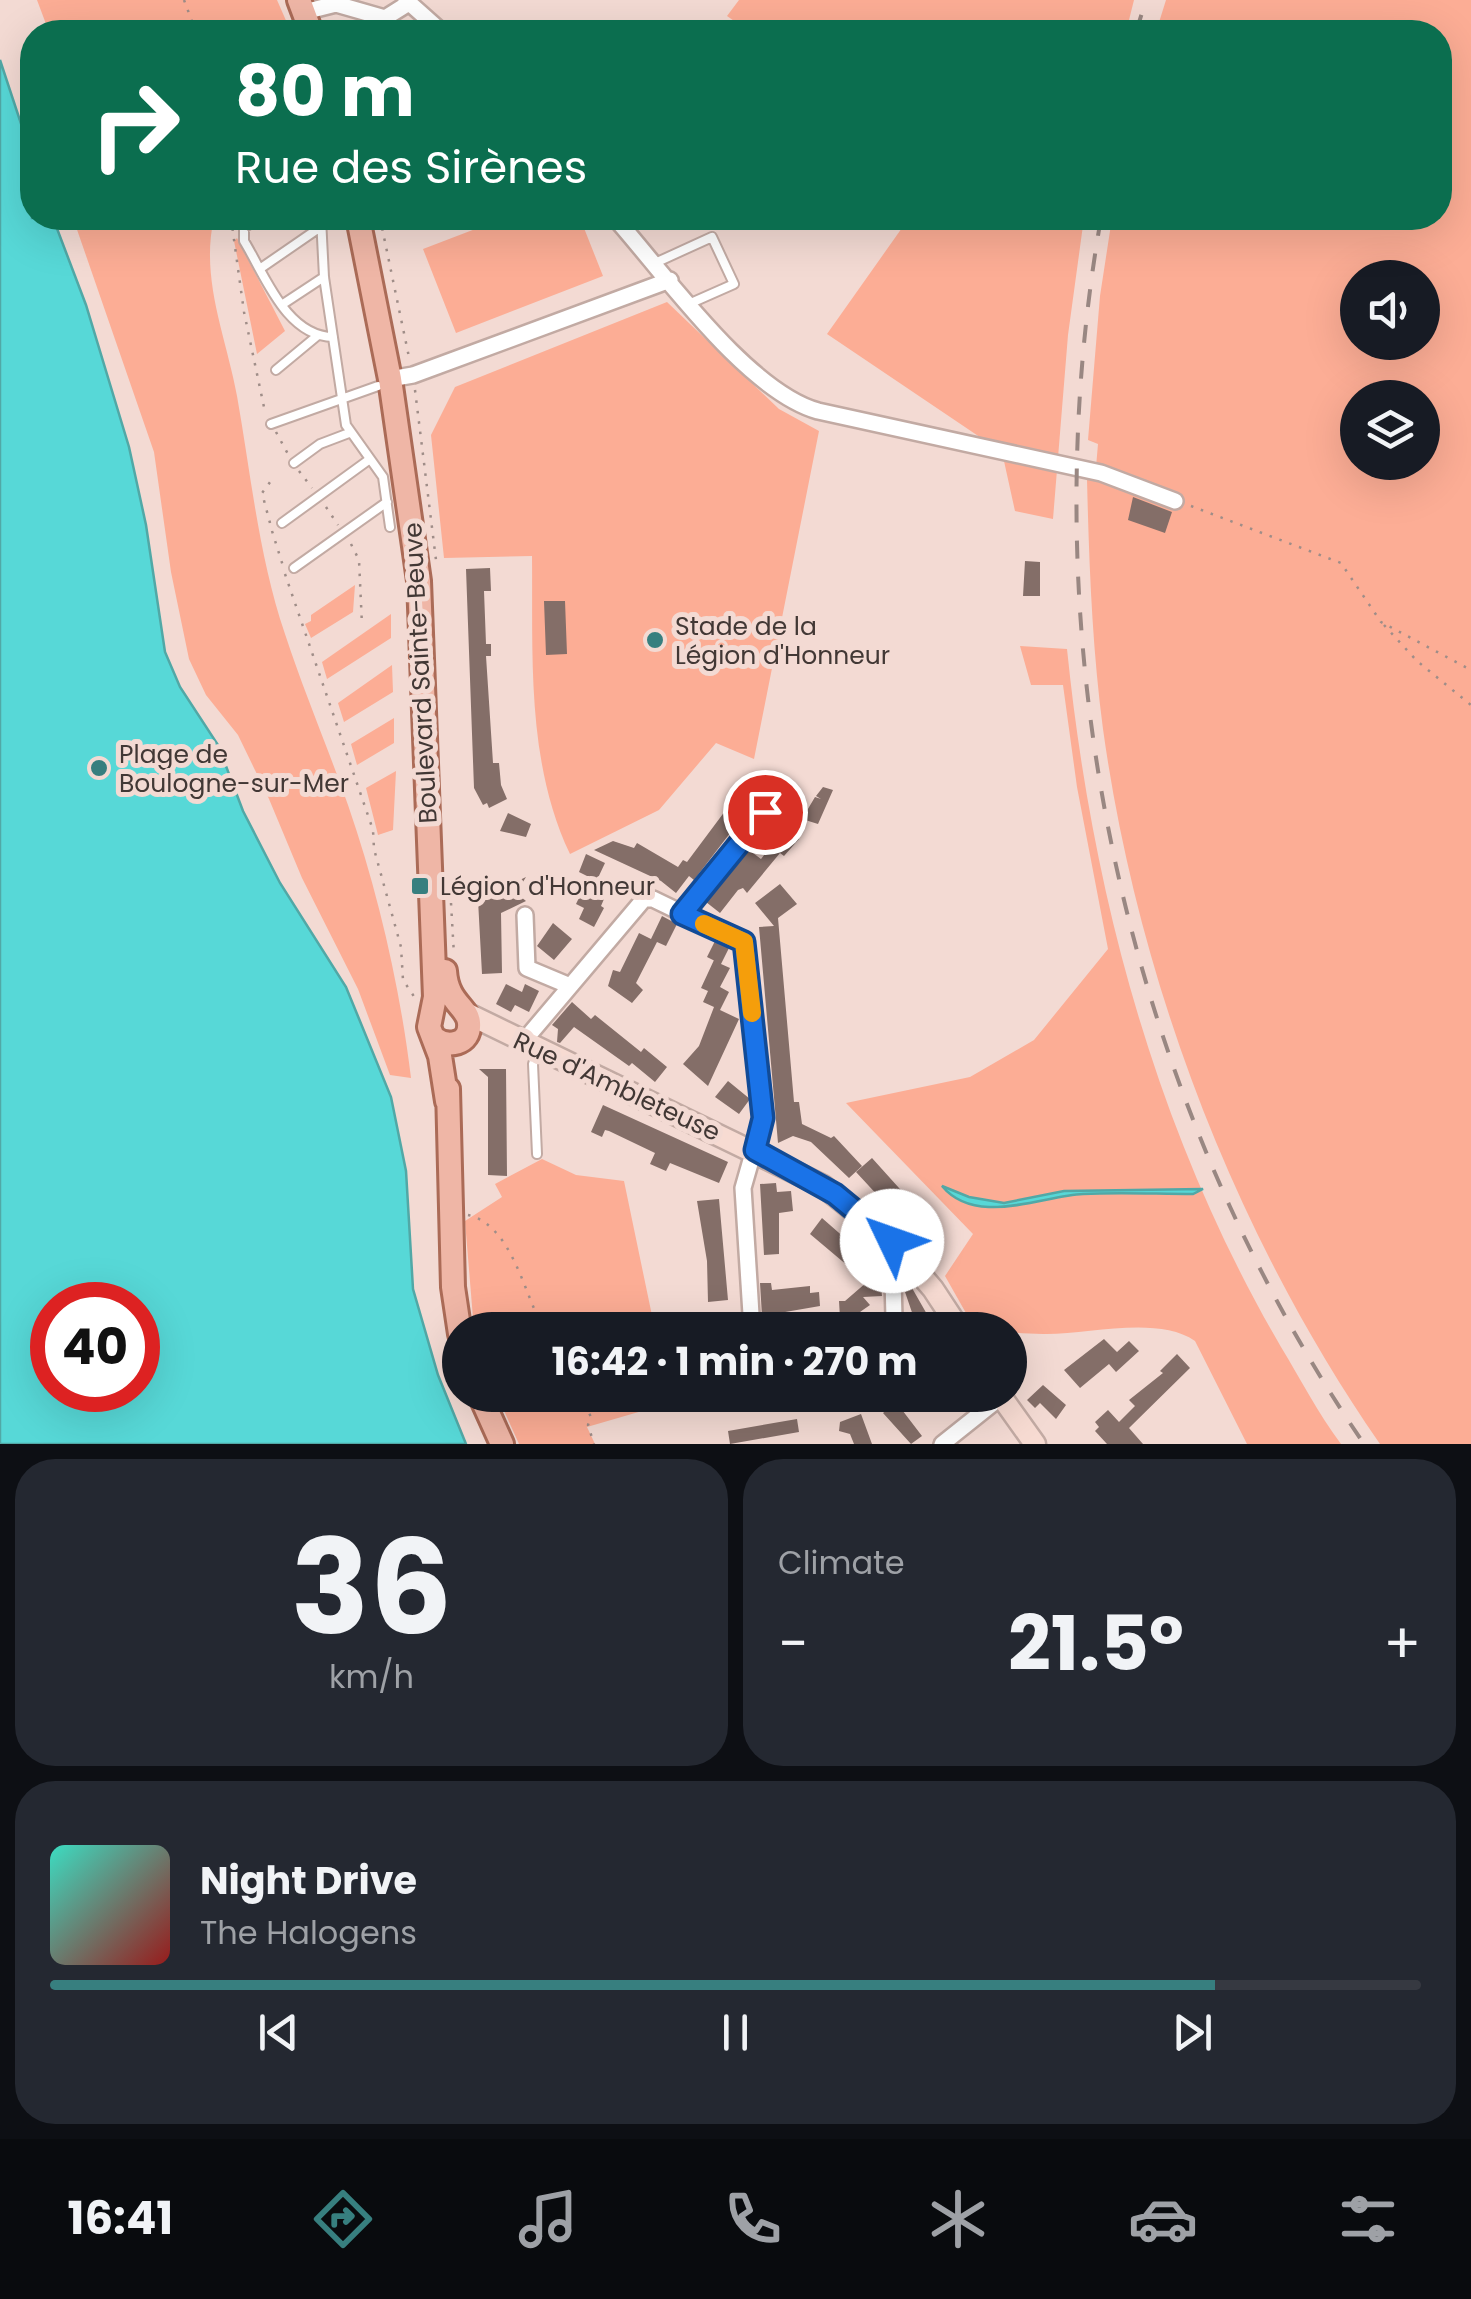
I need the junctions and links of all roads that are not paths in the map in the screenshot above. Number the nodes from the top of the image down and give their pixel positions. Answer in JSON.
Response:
{"nodes":[{"id":1,"x":408,"y":1,"type":"edge"},
{"id":2,"x":312,"y":11,"type":"edge"},
{"id":3,"x":429,"y":20,"type":"edge"},
{"id":4,"x":244,"y":230,"type":"edge"},
{"id":5,"x":311,"y":230,"type":"edge"},
{"id":6,"x":321,"y":230,"type":"edge"},
{"id":7,"x":360,"y":230,"type":"edge"},
{"id":8,"x":372,"y":230,"type":"edge"},
{"id":9,"x":626,"y":230,"type":"edge"},
{"id":10,"x":655,"y":264,"type":"junction"},
{"id":11,"x":261,"y":268,"type":"junction"},
{"id":12,"x":324,"y":277,"type":"junction"},
{"id":13,"x":670,"y":280,"type":"junction"},
{"id":14,"x":691,"y":303,"type":"junction"},
{"id":15,"x":282,"y":304,"type":"junction"},
{"id":16,"x":317,"y":336,"type":"junction"},
{"id":17,"x":332,"y":336,"type":"junction"},
{"id":18,"x":276,"y":370,"type":"dead end"},
{"id":19,"x":391,"y":381,"type":"junction"},
{"id":20,"x":342,"y":399,"type":"junction"},
{"id":21,"x":272,"y":424,"type":"road end"},
{"id":22,"x":350,"y":433,"type":"junction"},
{"id":23,"x":370,"y":459,"type":"junction"},
{"id":24,"x":294,"y":463,"type":"road end"},
{"id":25,"x":1175,"y":500,"type":"road end"},
{"id":26,"x":388,"y":502,"type":"junction"},
{"id":27,"x":282,"y":523,"type":"dead end"},
{"id":28,"x":390,"y":527,"type":"dead end"},
{"id":29,"x":294,"y":568,"type":"dead end"},
{"id":30,"x":765,"y":812,"type":"dead end"},
{"id":31,"x":682,"y":914,"type":"junction"},
{"id":32,"x":525,"y":915,"type":"dead end"},
{"id":33,"x":570,"y":986,"type":"junction"},
{"id":34,"x":424,"y":1006,"type":"junction"},
{"id":35,"x":461,"y":1025,"type":"junction"},
{"id":36,"x":434,"y":1038,"type":"junction"},
{"id":37,"x":530,"y":1045,"type":"junction"},
{"id":38,"x":447,"y":1101,"type":"junction"},
{"id":39,"x":755,"y":1150,"type":"junction"},
{"id":40,"x":537,"y":1154,"type":"dead end"},
{"id":41,"x":892,"y":1241,"type":"junction"},
{"id":42,"x":457,"y":1312,"type":"edge"},
{"id":43,"x":751,"y":1312,"type":"edge"},
{"id":44,"x":894,"y":1312,"type":"edge"},
{"id":45,"x":948,"y":1312,"type":"edge"},
{"id":46,"x":488,"y":1412,"type":"edge"},
{"id":47,"x":981,"y":1412,"type":"edge"},
{"id":48,"x":1012,"y":1412,"type":"edge"},
{"id":49,"x":502,"y":1444,"type":"edge"},
{"id":50,"x":942,"y":1444,"type":"edge"},
{"id":51,"x":1035,"y":1444,"type":"edge"}],
"edges":[{"from":1,"to":2,"type":"street"},
{"from":1,"to":3,"type":"street"},
{"from":4,"to":11,"type":"lane"},
{"from":5,"to":11,"type":"lane"},
{"from":6,"to":12,"type":"lane"},
{"from":7,"to":19,"type":"main road","name":"Boulevard Sainte-Beuve"},
{"from":8,"to":19,"type":"main road","name":"Boulevard Sainte-Beuve"},
{"from":9,"to":10,"type":"street"},
{"from":10,"to":13,"type":"street"},
{"from":10,"to":14,"type":"lane"},
{"from":11,"to":15,"type":"lane"},
{"from":12,"to":15,"type":"lane"},
{"from":12,"to":17,"type":"lane"},
{"from":13,"to":14,"type":"street"},
{"from":13,"to":19,"type":"street"},
{"from":14,"to":25,"type":"street"},
{"from":15,"to":16,"type":"lane"},
{"from":16,"to":17,"type":"lane"},
{"from":16,"to":18,"type":"lane"},
{"from":17,"to":20,"type":"lane"},
{"from":19,"to":20,"type":"lane"},
{"from":19,"to":34,"type":"main road","name":"Boulevard Sainte-Beuve"},
{"from":19,"to":35,"type":"main road","name":"Boulevard Sainte-Beuve"},
{"from":20,"to":21,"type":"lane"},
{"from":20,"to":22,"type":"lane"},
{"from":22,"to":23,"type":"lane"},
{"from":22,"to":24,"type":"lane"},
{"from":23,"to":26,"type":"lane"},
{"from":23,"to":27,"type":"lane"},
{"from":26,"to":28,"type":"lane"},
{"from":26,"to":29,"type":"lane"},
{"from":30,"to":31,"type":"street"},
{"from":31,"to":33,"type":"street"},
{"from":31,"to":39,"type":"street"},
{"from":32,"to":33,"type":"street"},
{"from":33,"to":37,"type":"street"},
{"from":34,"to":35,"type":"main road"},
{"from":34,"to":36,"type":"main road","name":"Boulevard Sainte-Beuve"},
{"from":35,"to":36,"type":"main road"},
{"from":35,"to":37,"type":"street","name":"Rue d'Ambleteuse"},
{"from":35,"to":38,"type":"main road","name":"Boulevard Sainte-Beuve"},
{"from":36,"to":38,"type":"main road","name":"Boulevard Sainte-Beuve"},
{"from":37,"to":39,"type":"street","name":"Rue d'Ambleteuse"},
{"from":37,"to":40,"type":"lane"},
{"from":38,"to":42,"type":"main road","name":"Boulevard Sainte-Beuve"},
{"from":39,"to":41,"type":"street","name":"Rue d'Ambleteuse"},
{"from":39,"to":43,"type":"street"},
{"from":41,"to":44,"type":"street"},
{"from":41,"to":45,"type":"street","name":"Rue d'Ambleteuse"},
{"from":46,"to":49,"type":"main road"},
{"from":47,"to":50,"type":"street"},
{"from":48,"to":51,"type":"street"}]}
